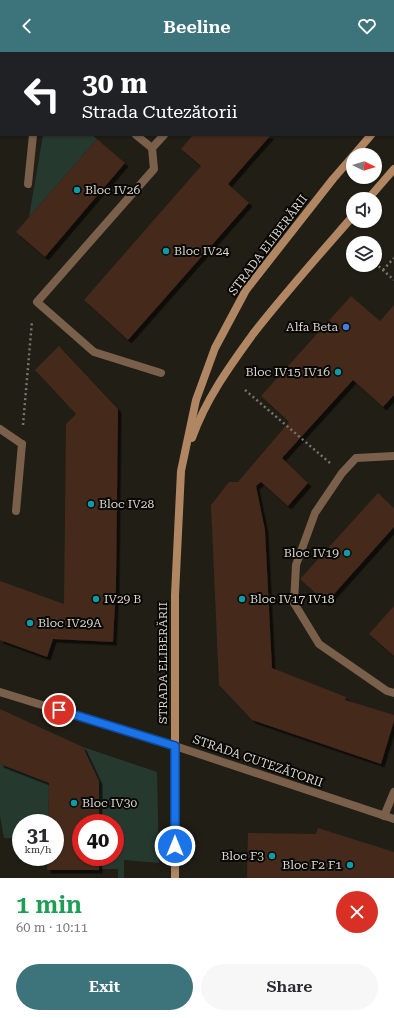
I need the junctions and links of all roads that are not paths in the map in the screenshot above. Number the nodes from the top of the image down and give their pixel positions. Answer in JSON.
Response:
{"nodes":[{"id":1,"x":33,"y":136,"type":"edge"},
{"id":2,"x":137,"y":136,"type":"edge"},
{"id":3,"x":163,"y":136,"type":"edge"},
{"id":4,"x":370,"y":136,"type":"edge"},
{"id":5,"x":152,"y":148,"type":"junction"},
{"id":6,"x":360,"y":148,"type":"edge"},
{"id":7,"x":346,"y":165,"type":"edge"},
{"id":8,"x":394,"y":169,"type":"edge"},
{"id":9,"x":28,"y":184,"type":"dead end"},
{"id":10,"x":374,"y":192,"type":"edge"},
{"id":11,"x":346,"y":224,"type":"edge"},
{"id":12,"x":160,"y":373,"type":"dead end"},
{"id":13,"x":0,"y":428,"type":"edge"},
{"id":14,"x":394,"y":456,"type":"edge"},
{"id":15,"x":181,"y":471,"type":"junction"},
{"id":16,"x":16,"y":511,"type":"dead end"},
{"id":17,"x":0,"y":692,"type":"edge"},
{"id":18,"x":394,"y":693,"type":"edge"},
{"id":19,"x":175,"y":746,"type":"junction"},
{"id":20,"x":394,"y":792,"type":"edge"},
{"id":21,"x":384,"y":816,"type":"junction"},
{"id":22,"x":394,"y":819,"type":"edge"},
{"id":23,"x":175,"y":878,"type":"edge"}],
"edges":[{"from":1,"to":9,"type":"street"},
{"from":2,"to":5,"type":"street"},
{"from":3,"to":5,"type":"street"},
{"from":4,"to":6,"type":"street","name":"STRADA ELIBERĂRII"},
{"from":5,"to":12,"type":"street"},
{"from":7,"to":15,"type":"street","name":"STRADA ELIBERĂRII"},
{"from":8,"to":10,"type":"street"},
{"from":11,"to":15,"type":"street","name":"STRADA ELIBERĂRII"},
{"from":13,"to":16,"type":"street"},
{"from":14,"to":18,"type":"street"},
{"from":15,"to":19,"type":"street","name":"STRADA ELIBERĂRII"},
{"from":17,"to":19,"type":"street","name":"STRADA CUTEZĂTORII"},
{"from":19,"to":21,"type":"street","name":"STRADA CUTEZĂTORII"},
{"from":19,"to":23,"type":"street","name":"STRADA ELIBERĂRII"},
{"from":20,"to":21,"type":"street"},
{"from":21,"to":22,"type":"street","name":"STRADA CUTEZĂTORII"}]}
